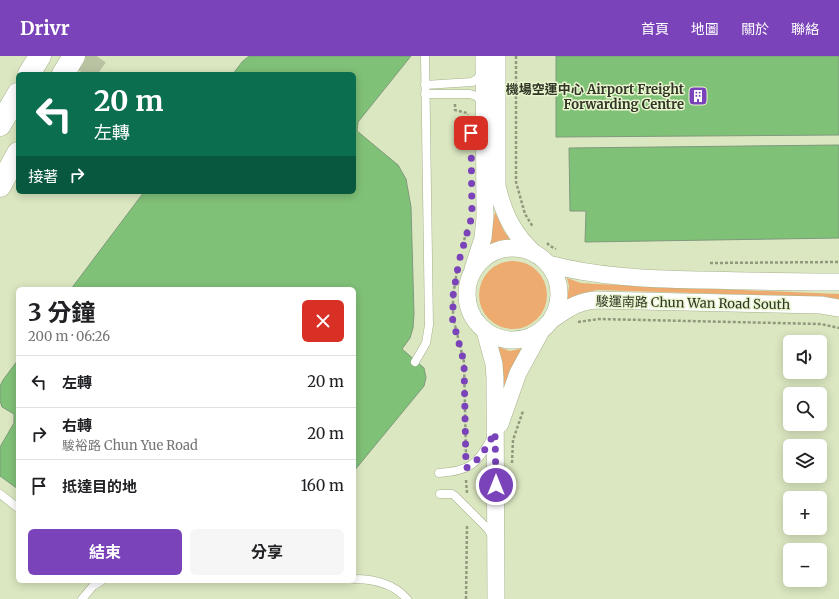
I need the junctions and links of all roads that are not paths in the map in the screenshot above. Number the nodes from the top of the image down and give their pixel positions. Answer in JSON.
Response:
{"nodes":[{"id":1,"x":40,"y":56,"type":"edge"},
{"id":2,"x":74,"y":56,"type":"edge"},
{"id":3,"x":425,"y":56,"type":"edge"},
{"id":4,"x":497,"y":56,"type":"edge"},
{"id":5,"x":484,"y":63,"type":"edge"},
{"id":6,"x":30,"y":72,"type":"edge"},
{"id":7,"x":64,"y":72,"type":"edge"},
{"id":8,"x":425,"y":85,"type":"junction"},
{"id":9,"x":425,"y":94,"type":"junction"},
{"id":10,"x":16,"y":97,"type":"edge"},
{"id":11,"x":484,"y":103,"type":"junction"},
{"id":12,"x":0,"y":125,"type":"edge"},
{"id":13,"x":16,"y":157,"type":"edge"},
{"id":14,"x":0,"y":186,"type":"edge"},
{"id":15,"x":545,"y":251,"type":"junction"},
{"id":16,"x":464,"y":273,"type":"junction"},
{"id":17,"x":839,"y":282,"type":"edge"},
{"id":18,"x":839,"y":308,"type":"edge"},
{"id":19,"x":546,"y":325,"type":"junction"},
{"id":20,"x":485,"y":331,"type":"junction"},
{"id":21,"x":415,"y":362,"type":"dead end"},
{"id":22,"x":495,"y":436,"type":"junction"},
{"id":23,"x":439,"y":473,"type":"dead end"},
{"id":24,"x":0,"y":494,"type":"edge"},
{"id":25,"x":440,"y":494,"type":"dead end"},
{"id":26,"x":16,"y":506,"type":"edge"},
{"id":27,"x":496,"y":546,"type":"junction"},
{"id":28,"x":356,"y":579,"type":"edge"},
{"id":29,"x":98,"y":583,"type":"edge"},
{"id":30,"x":82,"y":599,"type":"edge"},
{"id":31,"x":407,"y":599,"type":"edge"},
{"id":32,"x":496,"y":599,"type":"edge"}],
"edges":[{"from":1,"to":6,"type":"highway"},
{"from":2,"to":7,"type":"highway"},
{"from":3,"to":8,"type":"lane"},
{"from":4,"to":15,"type":"street"},
{"from":5,"to":8,"type":"lane"},
{"from":5,"to":11,"type":"street"},
{"from":8,"to":9,"type":"lane"},
{"from":9,"to":11,"type":"lane"},
{"from":9,"to":21,"type":"lane"},
{"from":10,"to":12,"type":"highway"},
{"from":11,"to":16,"type":"street"},
{"from":13,"to":14,"type":"highway"},
{"from":15,"to":16,"type":"street"},
{"from":15,"to":17,"type":"street","name":"駿運南路 Chun Wan Road South"},
{"from":15,"to":19,"type":"street"},
{"from":16,"to":20,"type":"street"},
{"from":18,"to":19,"type":"street","name":"駿運南路 Chun Wan Road South"},
{"from":19,"to":20,"type":"street"},
{"from":19,"to":22,"type":"street"},
{"from":20,"to":22,"type":"street"},
{"from":22,"to":23,"type":"lane"},
{"from":22,"to":27,"type":"street"},
{"from":24,"to":26,"type":"lane"},
{"from":25,"to":27,"type":"lane"},
{"from":27,"to":32,"type":"street"},
{"from":28,"to":31,"type":"lane"},
{"from":29,"to":30,"type":"lane"}]}
